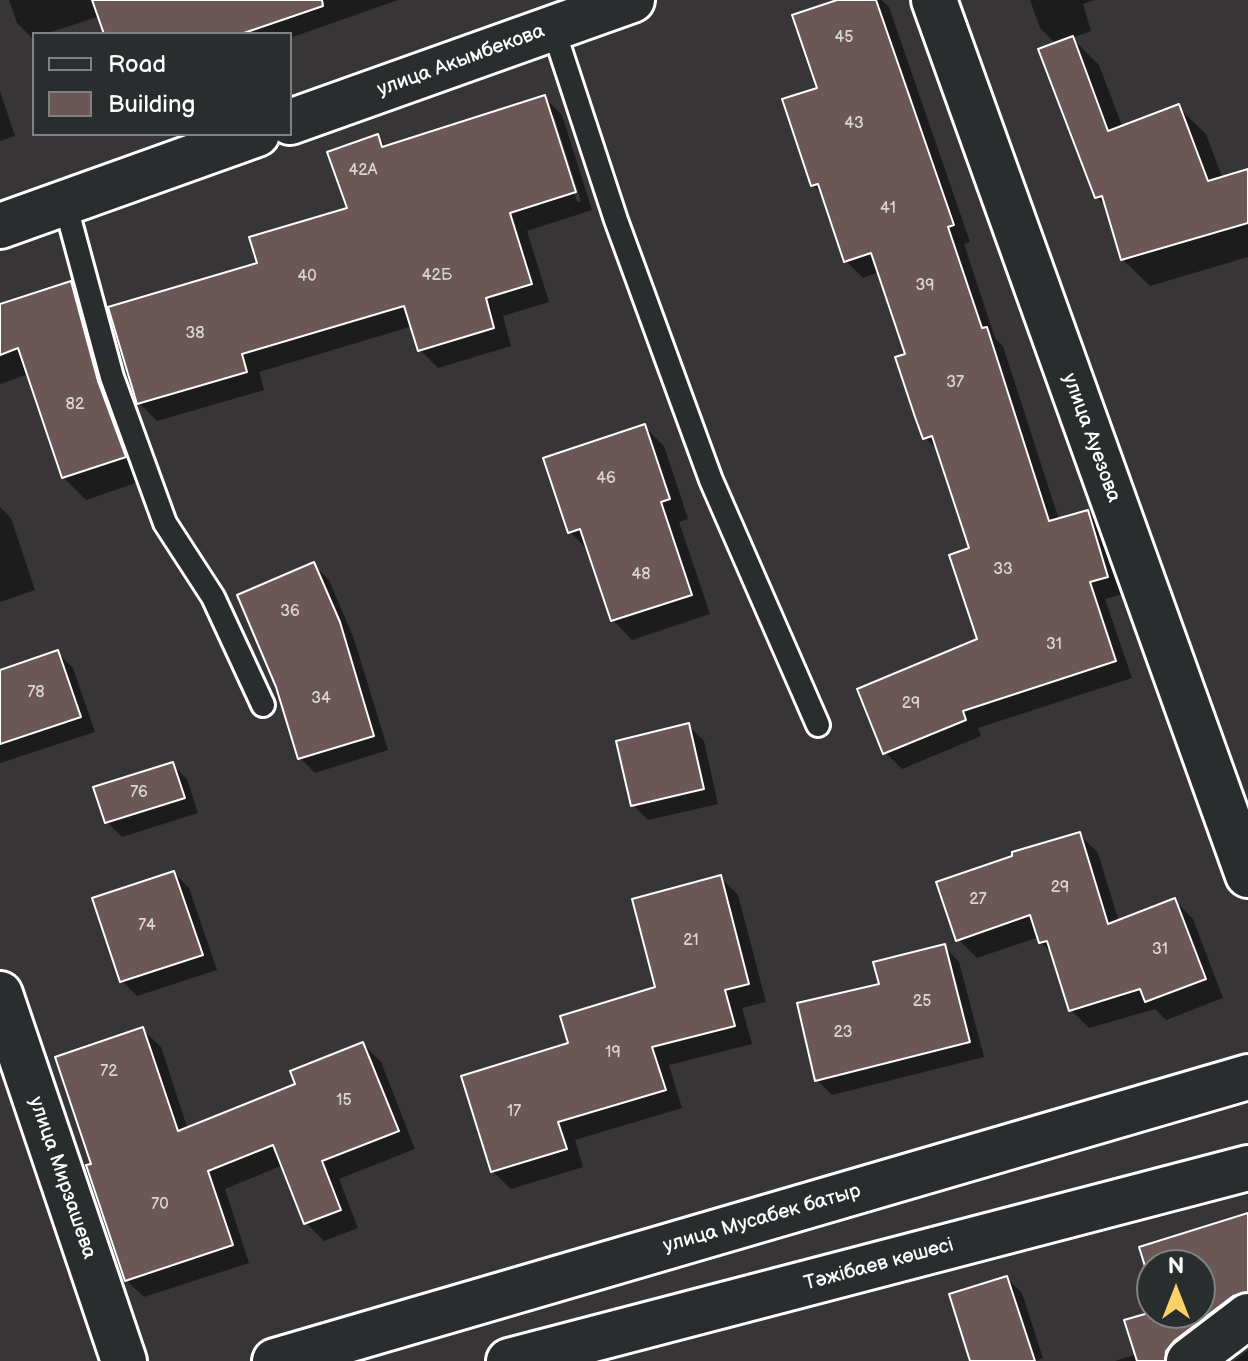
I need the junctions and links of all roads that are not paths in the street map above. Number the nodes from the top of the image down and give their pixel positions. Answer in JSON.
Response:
{"nodes":[{"id":1,"x":632,"y":0,"type":"edge"},
{"id":2,"x":934,"y":0,"type":"edge"},
{"id":3,"x":553,"y":28,"type":"junction"},
{"id":4,"x":292,"y":121,"type":"edge"},
{"id":5,"x":251,"y":136,"type":"edge"},
{"id":6,"x":65,"y":203,"type":"junction"},
{"id":7,"x":0,"y":226,"type":"edge"},
{"id":8,"x":263,"y":705,"type":"dead end"},
{"id":9,"x":818,"y":725,"type":"dead end"},
{"id":10,"x":1248,"y":875,"type":"edge"},
{"id":11,"x":0,"y":994,"type":"edge"},
{"id":12,"x":1248,"y":1077,"type":"edge"},
{"id":13,"x":1248,"y":1168,"type":"edge"},
{"id":14,"x":1248,"y":1316,"type":"edge"},
{"id":15,"x":124,"y":1361,"type":"edge"},
{"id":16,"x":275,"y":1361,"type":"edge"},
{"id":17,"x":509,"y":1361,"type":"edge"},
{"id":18,"x":1189,"y":1361,"type":"edge"}],
"edges":[{"from":1,"to":3,"type":"street","name":"улица Акымбекова"},
{"from":2,"to":10,"type":"street","name":"улица Ауезова"},
{"from":3,"to":4,"type":"street","name":"улица Акымбекова"},
{"from":3,"to":9,"type":"lane"},
{"from":5,"to":6,"type":"street"},
{"from":6,"to":7,"type":"street"},
{"from":6,"to":8,"type":"lane"},
{"from":11,"to":15,"type":"street","name":"улица Мирзашева"},
{"from":12,"to":16,"type":"street","name":"улица Мусабек батыр"},
{"from":13,"to":17,"type":"street","name":"Тәжібаев көшесі"},
{"from":14,"to":18,"type":"street"}]}
